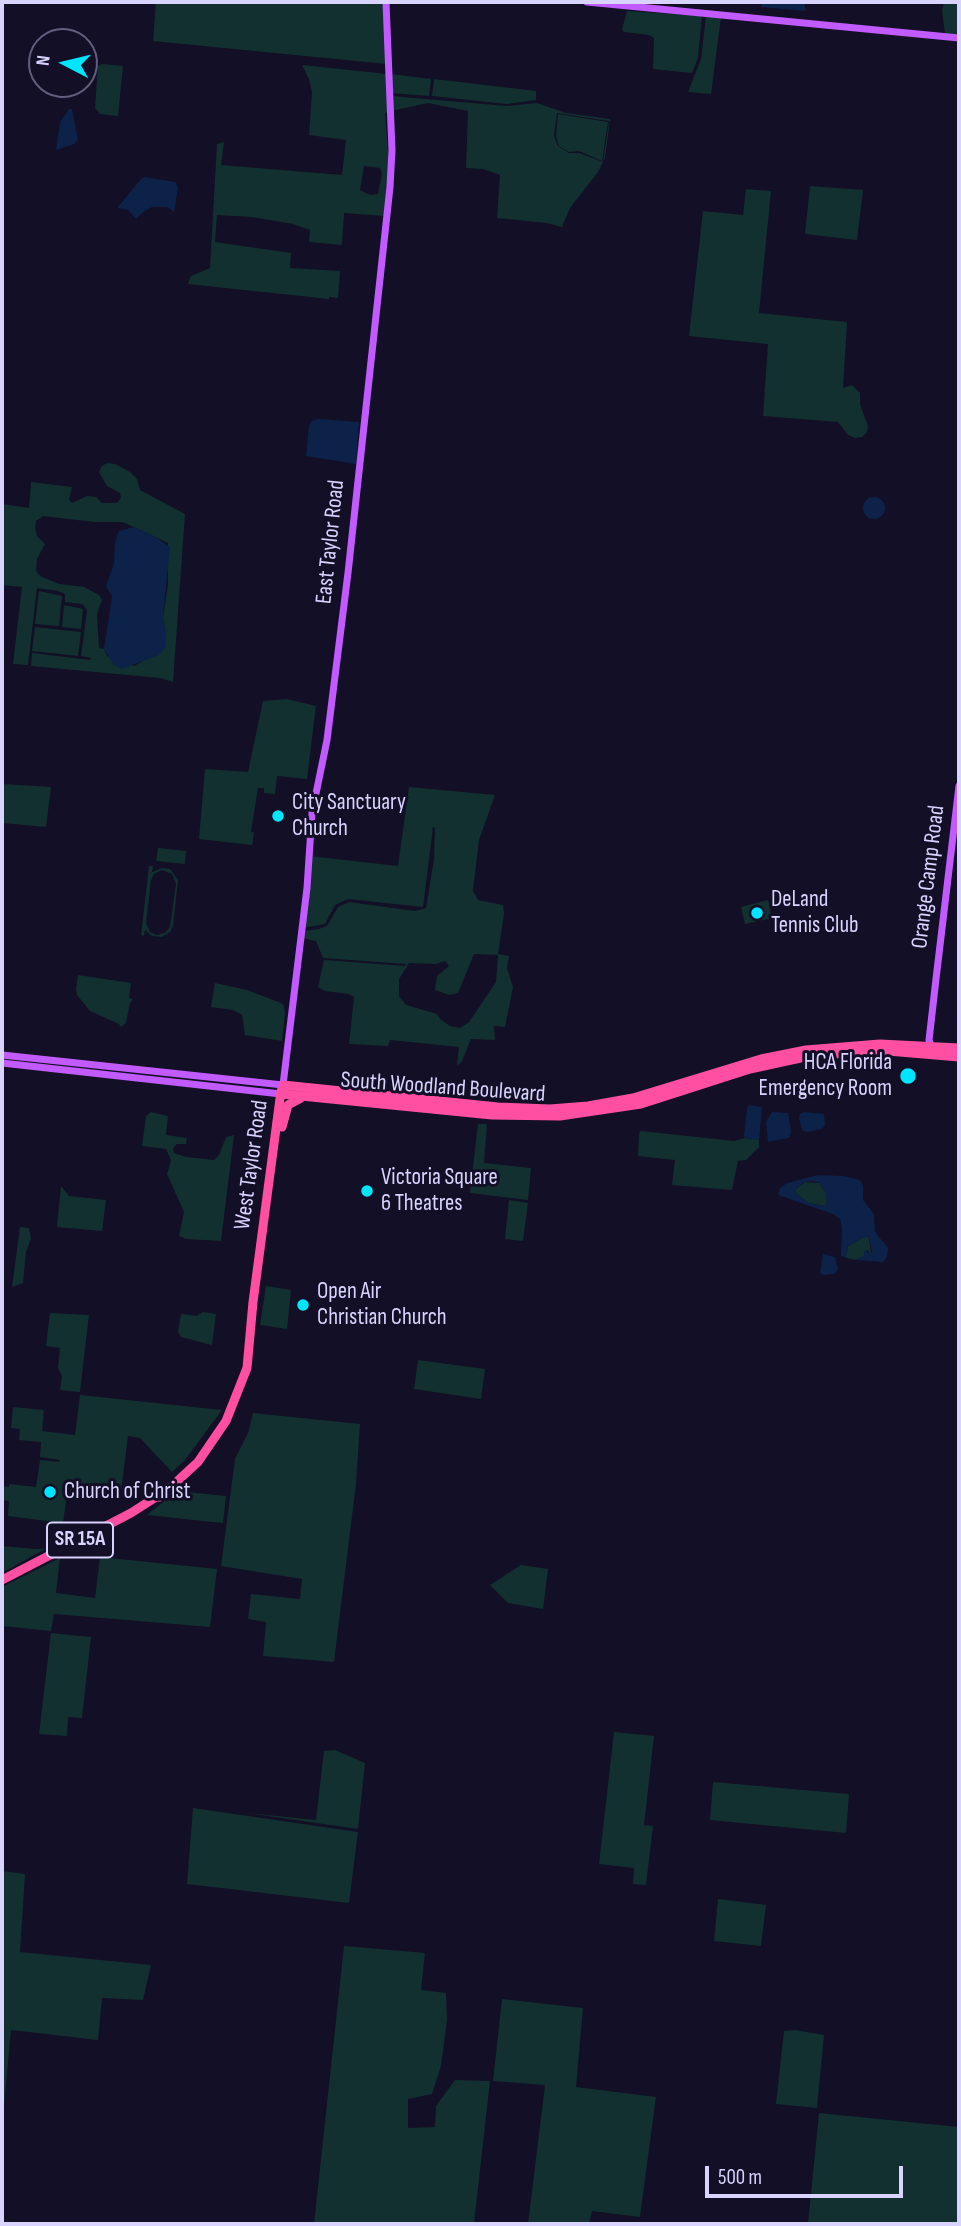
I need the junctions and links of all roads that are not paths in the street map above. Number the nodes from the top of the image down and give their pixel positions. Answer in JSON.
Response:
{"nodes":[{"id":1,"x":386,"y":2,"type":"edge"},
{"id":2,"x":587,"y":2,"type":"edge"},
{"id":3,"x":959,"y":38,"type":"edge"},
{"id":4,"x":959,"y":786,"type":"edge"},
{"id":5,"x":959,"y":1048,"type":"edge"},
{"id":6,"x":931,"y":1050,"type":"junction"},
{"id":7,"x":808,"y":1053,"type":"junction"},
{"id":8,"x":959,"y":1057,"type":"edge"},
{"id":9,"x":4,"y":1061,"type":"edge"},
{"id":10,"x":283,"y":1091,"type":"junction"},
{"id":11,"x":308,"y":1097,"type":"junction"},
{"id":12,"x":407,"y":1102,"type":"junction"},
{"id":13,"x":601,"y":1107,"type":"junction"},
{"id":14,"x":539,"y":1109,"type":"junction"},
{"id":15,"x":528,"y":1117,"type":"junction"},
{"id":16,"x":280,"y":1132,"type":"junction"},
{"id":17,"x":272,"y":1175,"type":"junction"},
{"id":18,"x":253,"y":1311,"type":"junction"},
{"id":19,"x":246,"y":1363,"type":"junction"},
{"id":20,"x":225,"y":1412,"type":"junction"},
{"id":21,"x":209,"y":1447,"type":"junction"},
{"id":22,"x":161,"y":1495,"type":"junction"},
{"id":23,"x":2,"y":1580,"type":"edge"}],
"edges":[{"from":1,"to":10,"type":"main road","name":"East Taylor Road"},
{"from":2,"to":3,"type":"main road"},
{"from":4,"to":6,"type":"main road","name":"Orange Camp Road"},
{"from":5,"to":6,"type":"highway","name":"South Woodland Boulevard"},
{"from":6,"to":7,"type":"highway","name":"South Woodland Boulevard"},
{"from":6,"to":7,"type":"highway","name":"South Woodland Boulevard"},
{"from":6,"to":8,"type":"highway","name":"South Woodland Boulevard"},
{"from":7,"to":13,"type":"highway","name":"South Woodland Boulevard"},
{"from":7,"to":13,"type":"highway","name":"South Woodland Boulevard"},
{"from":9,"to":10,"type":"main road","name":"South Woodland Boulevard"},
{"from":9,"to":10,"type":"main road","name":"South Woodland Boulevard"},
{"from":10,"to":11,"type":"highway","name":"South Woodland Boulevard"},
{"from":10,"to":12,"type":"highway","name":"South Woodland Boulevard"},
{"from":10,"to":16,"type":"highway","name":"West Taylor Road","number":"SR 15A"},
{"from":10,"to":17,"type":"highway","name":"West Taylor Road"},
{"from":11,"to":12,"type":"highway","name":"South Woodland Boulevard"},
{"from":11,"to":16,"type":"highway"},
{"from":12,"to":14,"type":"highway","name":"South Woodland Boulevard"},
{"from":12,"to":15,"type":"highway","name":"South Woodland Boulevard"},
{"from":13,"to":14,"type":"highway","name":"South Woodland Boulevard"},
{"from":13,"to":15,"type":"highway","name":"South Woodland Boulevard"},
{"from":14,"to":15,"type":"highway"},
{"from":16,"to":17,"type":"highway","name":"West Taylor Road","number":"SR 15A"},
{"from":17,"to":18,"type":"highway","name":"West Taylor Road","number":"SR 15A"},
{"from":17,"to":18,"type":"highway","name":"West Taylor Road","number":"SR 15A"},
{"from":18,"to":19,"type":"highway","name":"West Taylor Road","number":"SR 15A"},
{"from":19,"to":20,"type":"highway","number":"SR 15A"},
{"from":19,"to":21,"type":"highway","number":"SR 15A"},
{"from":20,"to":21,"type":"highway"},
{"from":20,"to":22,"type":"highway","number":"SR 15A"},
{"from":21,"to":22,"type":"highway","number":"SR 15A"},
{"from":22,"to":23,"type":"highway","number":"SR 15A"}]}
